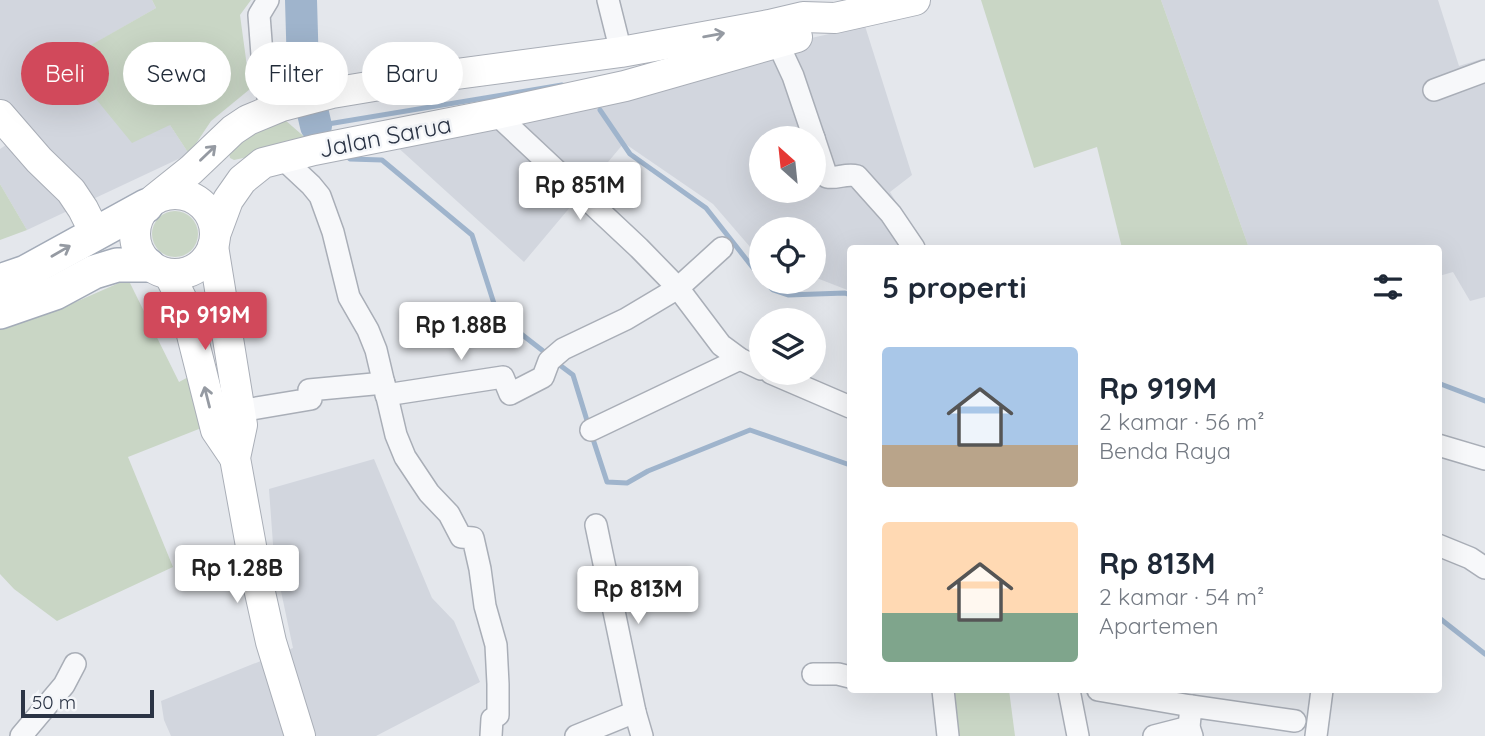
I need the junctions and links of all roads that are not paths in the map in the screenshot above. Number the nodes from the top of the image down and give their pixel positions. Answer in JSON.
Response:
{"nodes":[{"id":1,"x":268,"y":0,"type":"edge"},
{"id":2,"x":608,"y":0,"type":"edge"},
{"id":3,"x":915,"y":0,"type":"edge"},
{"id":4,"x":774,"y":34,"type":"junction"},
{"id":5,"x":621,"y":52,"type":"junction"},
{"id":6,"x":1485,"y":71,"type":"edge"},
{"id":7,"x":1434,"y":90,"type":"dead end"},
{"id":8,"x":276,"y":108,"type":"junction"},
{"id":9,"x":496,"y":114,"type":"junction"},
{"id":10,"x":0,"y":115,"type":"edge"},
{"id":11,"x":810,"y":126,"type":"edge"},
{"id":12,"x":281,"y":157,"type":"junction"},
{"id":13,"x":826,"y":174,"type":"edge"},
{"id":14,"x":151,"y":202,"type":"junction"},
{"id":15,"x":95,"y":233,"type":"junction"},
{"id":16,"x":214,"y":241,"type":"junction"},
{"id":17,"x":913,"y":245,"type":"edge"},
{"id":18,"x":722,"y":248,"type":"dead end"},
{"id":19,"x":145,"y":268,"type":"junction"},
{"id":20,"x":0,"y":281,"type":"edge"},
{"id":21,"x":678,"y":288,"type":"junction"},
{"id":22,"x":0,"y":312,"type":"edge"},
{"id":23,"x":740,"y":359,"type":"junction"},
{"id":24,"x":749,"y":363,"type":"edge"},
{"id":25,"x":799,"y":385,"type":"edge"},
{"id":26,"x":385,"y":389,"type":"junction"},
{"id":27,"x":847,"y":406,"type":"edge"},
{"id":28,"x":239,"y":411,"type":"junction"},
{"id":29,"x":592,"y":430,"type":"dead end"},
{"id":30,"x":1442,"y":446,"type":"edge"},
{"id":31,"x":234,"y":458,"type":"junction"},
{"id":32,"x":1485,"y":458,"type":"edge"},
{"id":33,"x":596,"y":525,"type":"dead end"},
{"id":34,"x":1442,"y":547,"type":"edge"},
{"id":35,"x":1485,"y":568,"type":"edge"},
{"id":36,"x":75,"y":664,"type":"dead end"},
{"id":37,"x":813,"y":674,"type":"dead end"},
{"id":38,"x":847,"y":676,"type":"edge"},
{"id":39,"x":943,"y":693,"type":"edge"},
{"id":40,"x":1070,"y":693,"type":"edge"},
{"id":41,"x":1106,"y":693,"type":"edge"},
{"id":42,"x":1322,"y":693,"type":"edge"},
{"id":43,"x":635,"y":712,"type":"junction"},
{"id":44,"x":1295,"y":721,"type":"dead end"},
{"id":45,"x":1191,"y":723,"type":"edge"},
{"id":46,"x":21,"y":736,"type":"edge"},
{"id":47,"x":299,"y":736,"type":"edge"},
{"id":48,"x":491,"y":736,"type":"edge"},
{"id":49,"x":576,"y":736,"type":"edge"},
{"id":50,"x":642,"y":736,"type":"edge"},
{"id":51,"x":948,"y":736,"type":"edge"},
{"id":52,"x":1078,"y":736,"type":"edge"},
{"id":53,"x":1154,"y":736,"type":"edge"},
{"id":54,"x":1316,"y":736,"type":"edge"}],
"edges":[{"from":1,"to":8,"type":"street"},
{"from":2,"to":5,"type":"street"},
{"from":3,"to":4,"type":"main road","name":"Jalan Sarua"},
{"from":5,"to":4,"type":"main road","name":"Jalan Sarua","one_way":true},
{"from":4,"to":9,"type":"main road","name":"Jalan Sarua"},
{"from":4,"to":11,"type":"street"},
{"from":5,"to":8,"type":"main road","name":"Jalan Sarua"},
{"from":6,"to":7,"type":"street"},
{"from":14,"to":8,"type":"main road","name":"Jalan Sarua","one_way":true},
{"from":9,"to":12,"type":"main road","name":"Jalan Sarua"},
{"from":9,"to":21,"type":"street"},
{"from":10,"to":15,"type":"main road"},
{"from":12,"to":16,"type":"main road","name":"Jalan Sarua"},
{"from":12,"to":26,"type":"street"},
{"from":13,"to":17,"type":"street"},
{"from":14,"to":15,"type":"main road"},
{"from":14,"to":16,"type":"main road"},
{"from":14,"to":19,"type":"main road"},
{"from":15,"to":19,"type":"main road"},
{"from":20,"to":15,"type":"main road","one_way":true},
{"from":16,"to":19,"type":"main road"},
{"from":16,"to":28,"type":"main road"},
{"from":18,"to":21,"type":"street"},
{"from":19,"to":22,"type":"main road"},
{"from":31,"to":19,"type":"main road","one_way":true},
{"from":21,"to":23,"type":"street"},
{"from":21,"to":26,"type":"street"},
{"from":23,"to":24,"type":"street"},
{"from":23,"to":29,"type":"street"},
{"from":25,"to":27,"type":"street"},
{"from":26,"to":28,"type":"street"},
{"from":26,"to":48,"type":"street"},
{"from":28,"to":31,"type":"main road"},
{"from":30,"to":32,"type":"street"},
{"from":31,"to":47,"type":"main road"},
{"from":33,"to":43,"type":"street"},
{"from":34,"to":35,"type":"street"},
{"from":36,"to":46,"type":"street"},
{"from":37,"to":38,"type":"street"},
{"from":39,"to":51,"type":"street"},
{"from":40,"to":52,"type":"street"},
{"from":41,"to":45,"type":"street"},
{"from":42,"to":54,"type":"street"},
{"from":43,"to":49,"type":"street"},
{"from":43,"to":50,"type":"street"},
{"from":44,"to":45,"type":"street"},
{"from":45,"to":53,"type":"street"}]}
